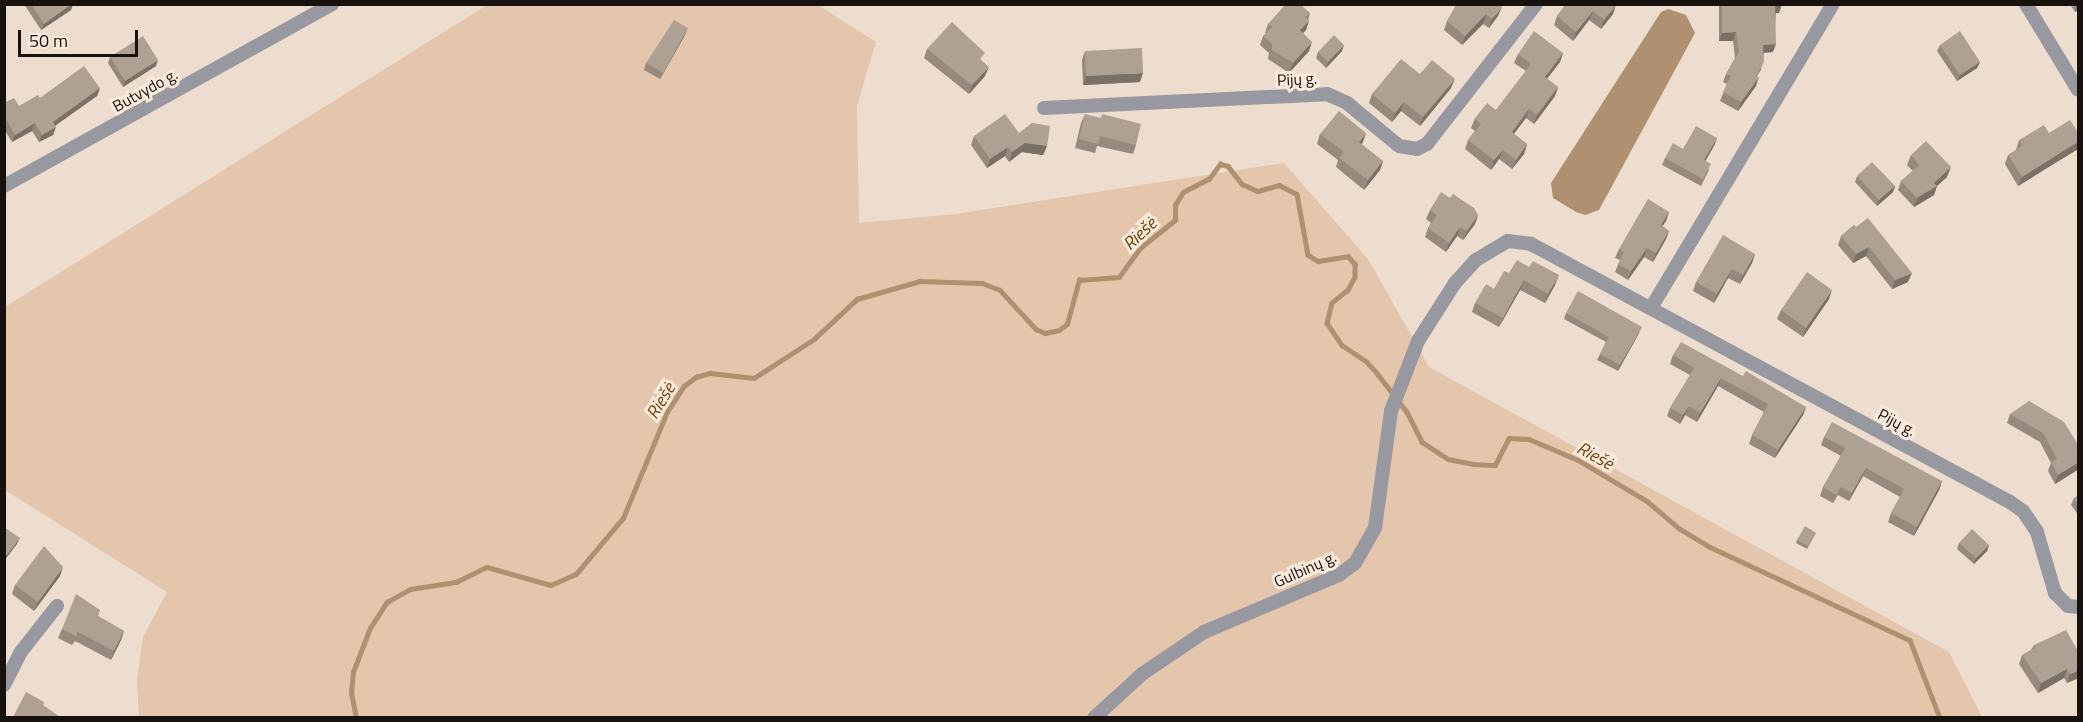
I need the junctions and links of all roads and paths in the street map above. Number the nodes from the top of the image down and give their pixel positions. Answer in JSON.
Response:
{"nodes":[{"id":1,"x":332,"y":4,"type":"edge"},
{"id":2,"x":1536,"y":4,"type":"edge"},
{"id":3,"x":1833,"y":4,"type":"edge"},
{"id":4,"x":2026,"y":4,"type":"edge"},
{"id":5,"x":2079,"y":90,"type":"edge"},
{"id":6,"x":1044,"y":108,"type":"dead end"},
{"id":7,"x":4,"y":186,"type":"edge"},
{"id":8,"x":1651,"y":308,"type":"junction"},
{"id":9,"x":1409,"y":363,"type":"joint"},
{"id":10,"x":57,"y":606,"type":"dead end"},
{"id":11,"x":2079,"y":607,"type":"edge"},
{"id":12,"x":4,"y":685,"type":"edge"},
{"id":13,"x":1094,"y":717,"type":"edge"}],
"edges":[{"from":1,"to":7,"type":"street","name":"Butvydo g."},
{"from":2,"to":6,"type":"street","name":"Pijų g."},
{"from":3,"to":8,"type":"street"},
{"from":4,"to":5,"type":"street"},
{"from":8,"to":9,"type":"street","name":"Pijų g."},
{"from":8,"to":11,"type":"street","name":"Pijų g."},
{"from":9,"to":13,"type":"street","name":"Gulbinų g."},
{"from":10,"to":12,"type":"street"}]}
